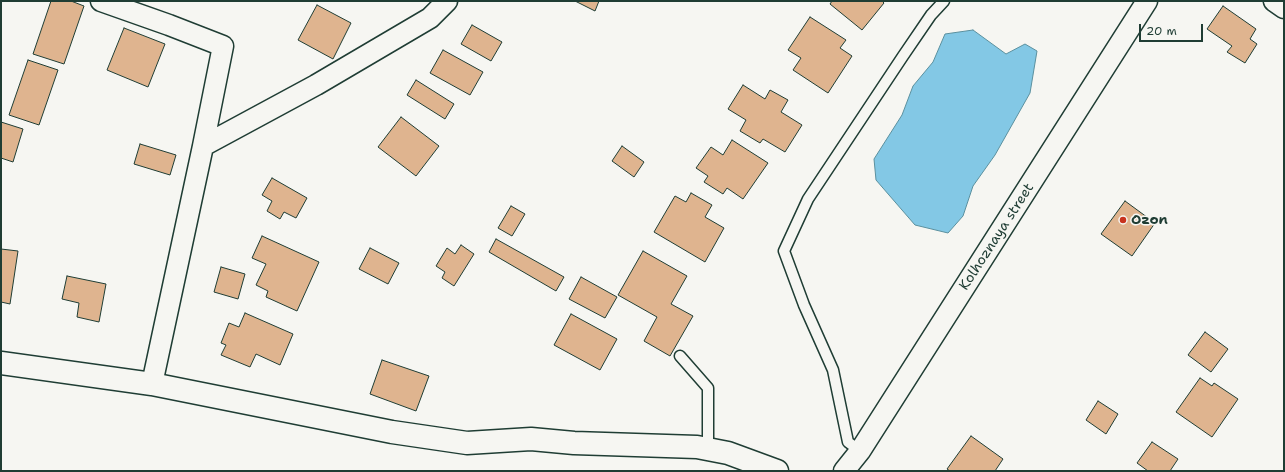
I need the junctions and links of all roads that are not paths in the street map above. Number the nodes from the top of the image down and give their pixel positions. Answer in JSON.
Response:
{"nodes":[{"id":1,"x":102,"y":1,"type":"edge"},
{"id":2,"x":446,"y":1,"type":"edge"},
{"id":3,"x":944,"y":1,"type":"edge"},
{"id":4,"x":1147,"y":1,"type":"edge"},
{"id":5,"x":1274,"y":1,"type":"edge"},
{"id":6,"x":1284,"y":8,"type":"edge"},
{"id":7,"x":203,"y":146,"type":"junction"},
{"id":8,"x":680,"y":356,"type":"dead end"},
{"id":9,"x":1,"y":363,"type":"edge"},
{"id":10,"x":152,"y":384,"type":"junction"},
{"id":11,"x":708,"y":449,"type":"junction"},
{"id":12,"x":860,"y":451,"type":"junction"},
{"id":13,"x":777,"y":471,"type":"edge"},
{"id":14,"x":844,"y":471,"type":"edge"}],
"edges":[{"from":1,"to":7,"type":"street"},
{"from":2,"to":7,"type":"street"},
{"from":3,"to":12,"type":"lane"},
{"from":4,"to":12,"type":"street","name":"Kolhoznaya street"},
{"from":5,"to":6,"type":"street"},
{"from":7,"to":10,"type":"street"},
{"from":8,"to":11,"type":"lane"},
{"from":9,"to":10,"type":"street"},
{"from":10,"to":11,"type":"street"},
{"from":11,"to":13,"type":"street"},
{"from":12,"to":14,"type":"street","name":"Kolhoznaya street"}]}
